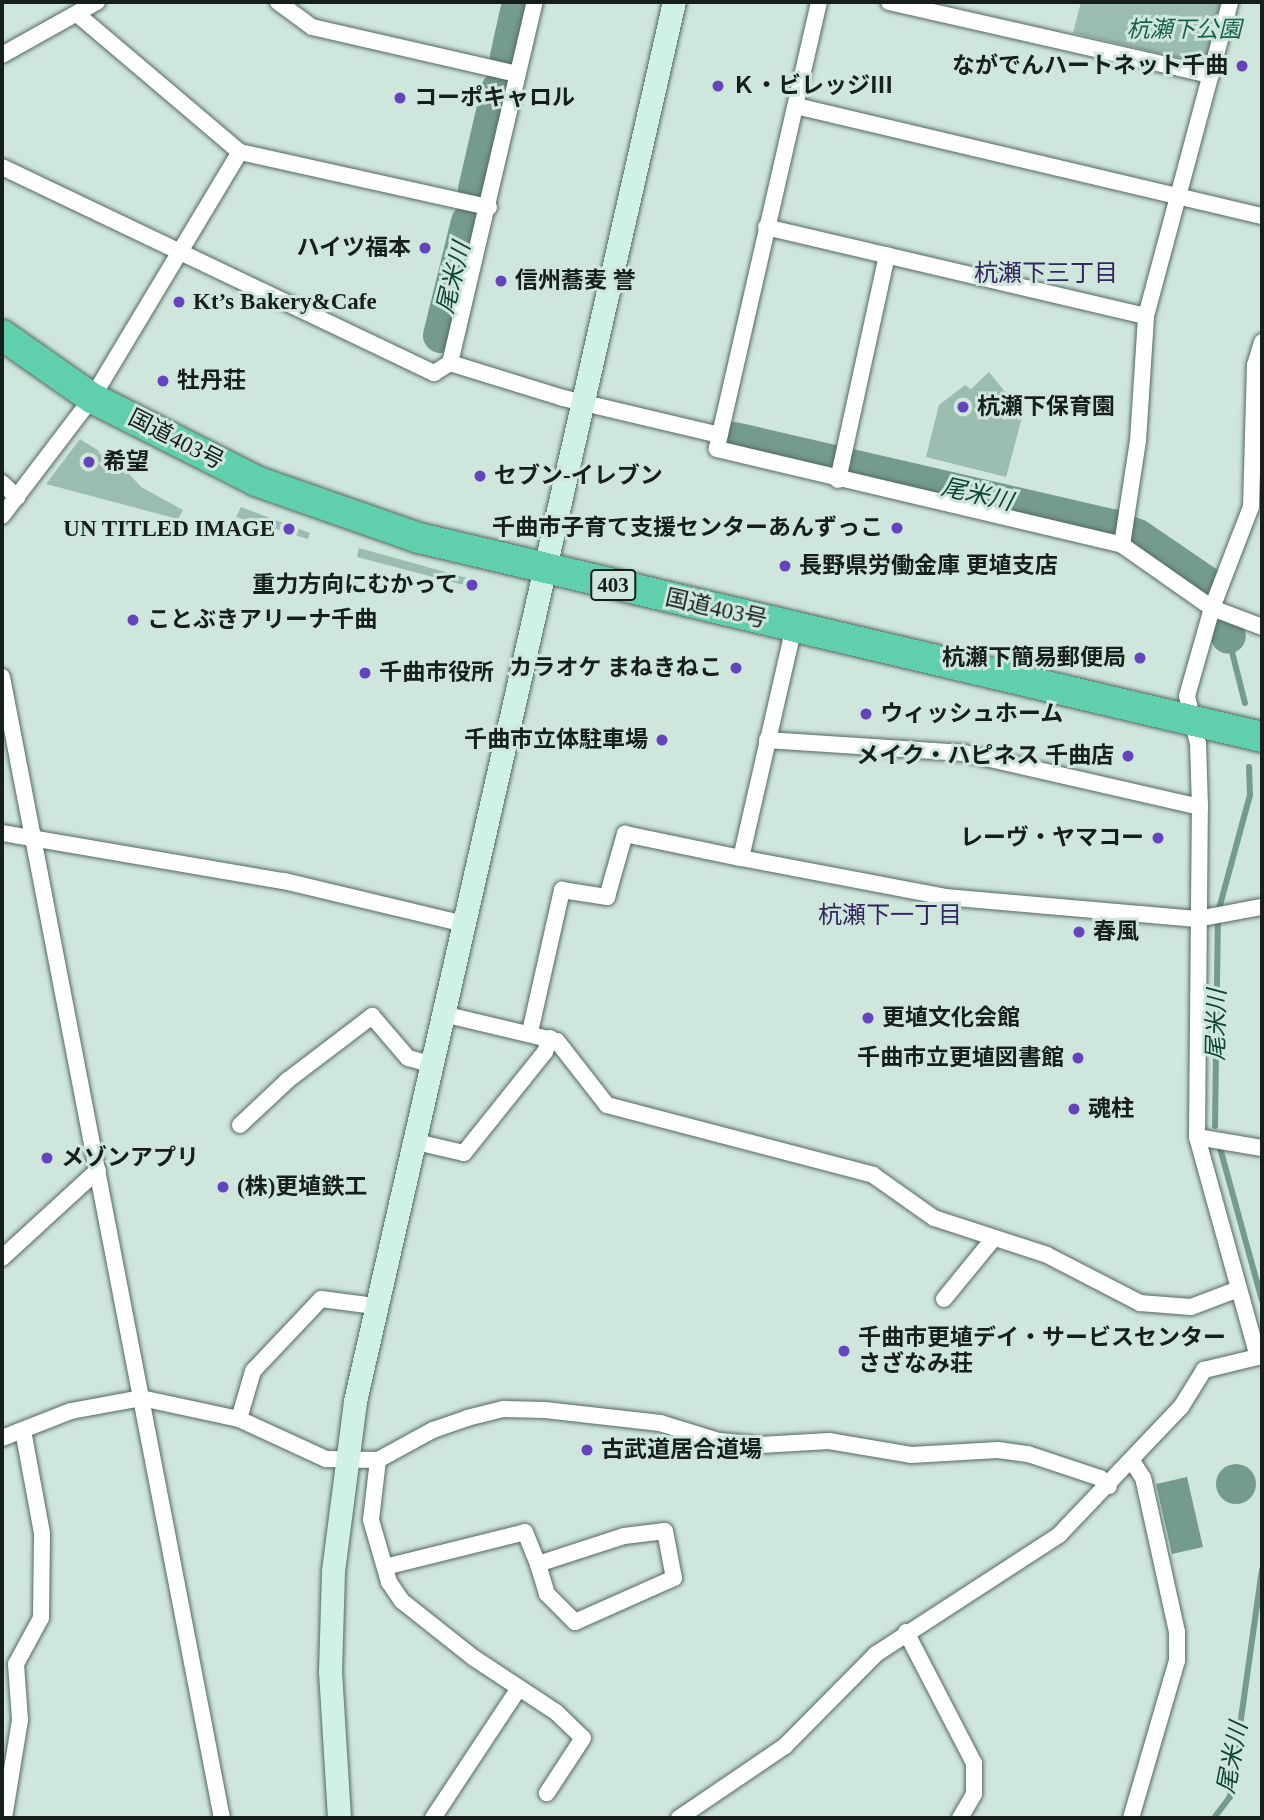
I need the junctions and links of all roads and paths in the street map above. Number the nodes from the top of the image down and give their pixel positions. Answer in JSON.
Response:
{"nodes":[{"id":1,"x":97,"y":2,"type":"edge"},
{"id":2,"x":278,"y":2,"type":"edge"},
{"id":3,"x":535,"y":2,"type":"edge"},
{"id":4,"x":674,"y":2,"type":"edge"},
{"id":5,"x":819,"y":2,"type":"edge"},
{"id":6,"x":890,"y":2,"type":"edge"},
{"id":7,"x":1230,"y":2,"type":"edge"},
{"id":8,"x":76,"y":14,"type":"junction"},
{"id":9,"x":2,"y":55,"type":"edge"},
{"id":10,"x":518,"y":74,"type":"junction"},
{"id":11,"x":1211,"y":75,"type":"junction"},
{"id":12,"x":796,"y":106,"type":"junction"},
{"id":13,"x":240,"y":152,"type":"junction"},
{"id":14,"x":2,"y":167,"type":"edge"},
{"id":15,"x":1177,"y":193,"type":"junction"},
{"id":16,"x":489,"y":206,"type":"junction"},
{"id":17,"x":1262,"y":216,"type":"edge"},
{"id":18,"x":766,"y":227,"type":"junction"},
{"id":19,"x":180,"y":252,"type":"junction"},
{"id":20,"x":887,"y":255,"type":"junction"},
{"id":21,"x":1146,"y":316,"type":"junction"},
{"id":22,"x":2,"y":335,"type":"edge"},
{"id":23,"x":1262,"y":342,"type":"edge"},
{"id":24,"x":450,"y":363,"type":"junction"},
{"id":25,"x":92,"y":398,"type":"junction"},
{"id":26,"x":583,"y":402,"type":"junction"},
{"id":27,"x":720,"y":435,"type":"junction"},
{"id":28,"x":1257,"y":468,"type":"edge"},
{"id":29,"x":839,"y":476,"type":"junction"},
{"id":30,"x":2,"y":483,"type":"edge"},
{"id":31,"x":17,"y":497,"type":"junction"},
{"id":32,"x":2,"y":516,"type":"edge"},
{"id":33,"x":1122,"y":542,"type":"junction"},
{"id":34,"x":545,"y":569,"type":"junction"},
{"id":35,"x":1212,"y":608,"type":"junction"},
{"id":36,"x":1262,"y":626,"type":"edge"},
{"id":37,"x":794,"y":627,"type":"junction"},
{"id":38,"x":2,"y":677,"type":"edge"},
{"id":39,"x":1193,"y":722,"type":"junction"},
{"id":40,"x":1262,"y":737,"type":"edge"},
{"id":41,"x":767,"y":740,"type":"junction"},
{"id":42,"x":1200,"y":807,"type":"junction"},
{"id":43,"x":2,"y":833,"type":"edge"},
{"id":44,"x":32,"y":835,"type":"junction"},
{"id":45,"x":741,"y":858,"type":"junction"},
{"id":46,"x":1262,"y":907,"type":"edge"},
{"id":47,"x":1197,"y":919,"type":"junction"},
{"id":48,"x":464,"y":924,"type":"junction"},
{"id":49,"x":443,"y":1014,"type":"junction"},
{"id":50,"x":530,"y":1032,"type":"junction"},
{"id":51,"x":550,"y":1038,"type":"junction"},
{"id":52,"x":431,"y":1064,"type":"junction"},
{"id":53,"x":240,"y":1125,"type":"dead end"},
{"id":54,"x":1196,"y":1137,"type":"junction"},
{"id":55,"x":412,"y":1141,"type":"junction"},
{"id":56,"x":1262,"y":1147,"type":"edge"},
{"id":57,"x":97,"y":1170,"type":"junction"},
{"id":58,"x":994,"y":1238,"type":"junction"},
{"id":59,"x":2,"y":1258,"type":"edge"},
{"id":60,"x":1236,"y":1290,"type":"junction"},
{"id":61,"x":944,"y":1299,"type":"dead end"},
{"id":62,"x":375,"y":1306,"type":"junction"},
{"id":63,"x":1260,"y":1357,"type":"edge"},
{"id":64,"x":141,"y":1398,"type":"junction"},
{"id":65,"x":239,"y":1419,"type":"junction"},
{"id":66,"x":23,"y":1430,"type":"junction"},
{"id":67,"x":2,"y":1438,"type":"edge"},
{"id":68,"x":346,"y":1460,"type":"junction"},
{"id":69,"x":378,"y":1460,"type":"junction"},
{"id":70,"x":1132,"y":1461,"type":"junction"},
{"id":71,"x":1109,"y":1486,"type":"junction"},
{"id":72,"x":538,"y":1564,"type":"junction"},
{"id":73,"x":385,"y":1567,"type":"junction"},
{"id":74,"x":906,"y":1632,"type":"junction"},
{"id":75,"x":519,"y":1688,"type":"junction"},
{"id":76,"x":10,"y":1695,"type":"edge"},
{"id":77,"x":547,"y":1793,"type":"dead end"},
{"id":78,"x":4,"y":1818,"type":"edge"},
{"id":79,"x":222,"y":1818,"type":"edge"},
{"id":80,"x":339,"y":1818,"type":"edge"},
{"id":81,"x":433,"y":1818,"type":"edge"},
{"id":82,"x":679,"y":1818,"type":"edge"},
{"id":83,"x":960,"y":1818,"type":"edge"},
{"id":84,"x":1131,"y":1818,"type":"edge"}],
"edges":[{"from":1,"to":8,"type":"street"},
{"from":2,"to":10,"type":"street"},
{"from":3,"to":10,"type":"street"},
{"from":4,"to":26,"type":"street"},
{"from":5,"to":12,"type":"street"},
{"from":6,"to":11,"type":"street"},
{"from":7,"to":11,"type":"street"},
{"from":8,"to":9,"type":"street"},
{"from":8,"to":13,"type":"street"},
{"from":10,"to":16,"type":"street"},
{"from":11,"to":15,"type":"street"},
{"from":12,"to":15,"type":"street"},
{"from":12,"to":18,"type":"street"},
{"from":13,"to":16,"type":"street"},
{"from":13,"to":19,"type":"street"},
{"from":14,"to":19,"type":"street"},
{"from":15,"to":17,"type":"street"},
{"from":15,"to":21,"type":"street"},
{"from":16,"to":24,"type":"street"},
{"from":18,"to":20,"type":"street"},
{"from":18,"to":27,"type":"street"},
{"from":19,"to":24,"type":"street"},
{"from":19,"to":25,"type":"street"},
{"from":20,"to":21,"type":"street"},
{"from":20,"to":29,"type":"street"},
{"from":21,"to":33,"type":"street"},
{"from":22,"to":25,"type":"highway","name":"国道403号","number":"403"},
{"from":23,"to":28,"type":"street"},
{"from":24,"to":26,"type":"street"},
{"from":25,"to":31,"type":"street"},
{"from":25,"to":34,"type":"highway","name":"国道403号","number":"403"},
{"from":26,"to":27,"type":"street"},
{"from":26,"to":34,"type":"street"},
{"from":27,"to":29,"type":"street"},
{"from":28,"to":35,"type":"street"},
{"from":29,"to":33,"type":"street"},
{"from":30,"to":31,"type":"street"},
{"from":31,"to":32,"type":"street"},
{"from":33,"to":35,"type":"street"},
{"from":34,"to":37,"type":"highway","name":"国道403号","number":"403"},
{"from":34,"to":48,"type":"street"},
{"from":35,"to":36,"type":"street"},
{"from":35,"to":39,"type":"street"},
{"from":37,"to":39,"type":"highway","name":"国道403号","number":"403"},
{"from":37,"to":41,"type":"street"},
{"from":38,"to":44,"type":"street"},
{"from":39,"to":40,"type":"highway","name":"国道403号","number":"403"},
{"from":39,"to":42,"type":"street"},
{"from":41,"to":42,"type":"street"},
{"from":41,"to":45,"type":"street"},
{"from":42,"to":47,"type":"street"},
{"from":43,"to":44,"type":"street"},
{"from":44,"to":48,"type":"street"},
{"from":44,"to":57,"type":"street"},
{"from":45,"to":47,"type":"street"},
{"from":45,"to":50,"type":"street"},
{"from":46,"to":47,"type":"street"},
{"from":47,"to":54,"type":"street"},
{"from":48,"to":49,"type":"street"},
{"from":49,"to":50,"type":"street"},
{"from":49,"to":52,"type":"street"},
{"from":50,"to":51,"type":"street"},
{"from":51,"to":55,"type":"street"},
{"from":51,"to":58,"type":"street"},
{"from":52,"to":53,"type":"street"},
{"from":52,"to":55,"type":"street"},
{"from":54,"to":56,"type":"street"},
{"from":54,"to":60,"type":"street"},
{"from":55,"to":62,"type":"street"},
{"from":57,"to":59,"type":"street"},
{"from":57,"to":64,"type":"street"},
{"from":58,"to":60,"type":"street"},
{"from":58,"to":61,"type":"street"},
{"from":60,"to":63,"type":"street"},
{"from":62,"to":65,"type":"street"},
{"from":62,"to":68,"type":"street"},
{"from":63,"to":70,"type":"street"},
{"from":64,"to":65,"type":"street"},
{"from":64,"to":66,"type":"street"},
{"from":64,"to":79,"type":"street"},
{"from":65,"to":68,"type":"street"},
{"from":66,"to":67,"type":"street"},
{"from":66,"to":76,"type":"street"},
{"from":68,"to":69,"type":"street"},
{"from":68,"to":80,"type":"street"},
{"from":69,"to":71,"type":"street"},
{"from":69,"to":73,"type":"street"},
{"from":70,"to":71,"type":"street"},
{"from":70,"to":84,"type":"street"},
{"from":71,"to":74,"type":"street"},
{"from":72,"to":72,"type":"street"},
{"from":72,"to":73,"type":"street"},
{"from":73,"to":75,"type":"street"},
{"from":74,"to":82,"type":"street"},
{"from":74,"to":83,"type":"street"},
{"from":75,"to":77,"type":"street"},
{"from":75,"to":81,"type":"street"},
{"from":76,"to":78,"type":"street"}]}
